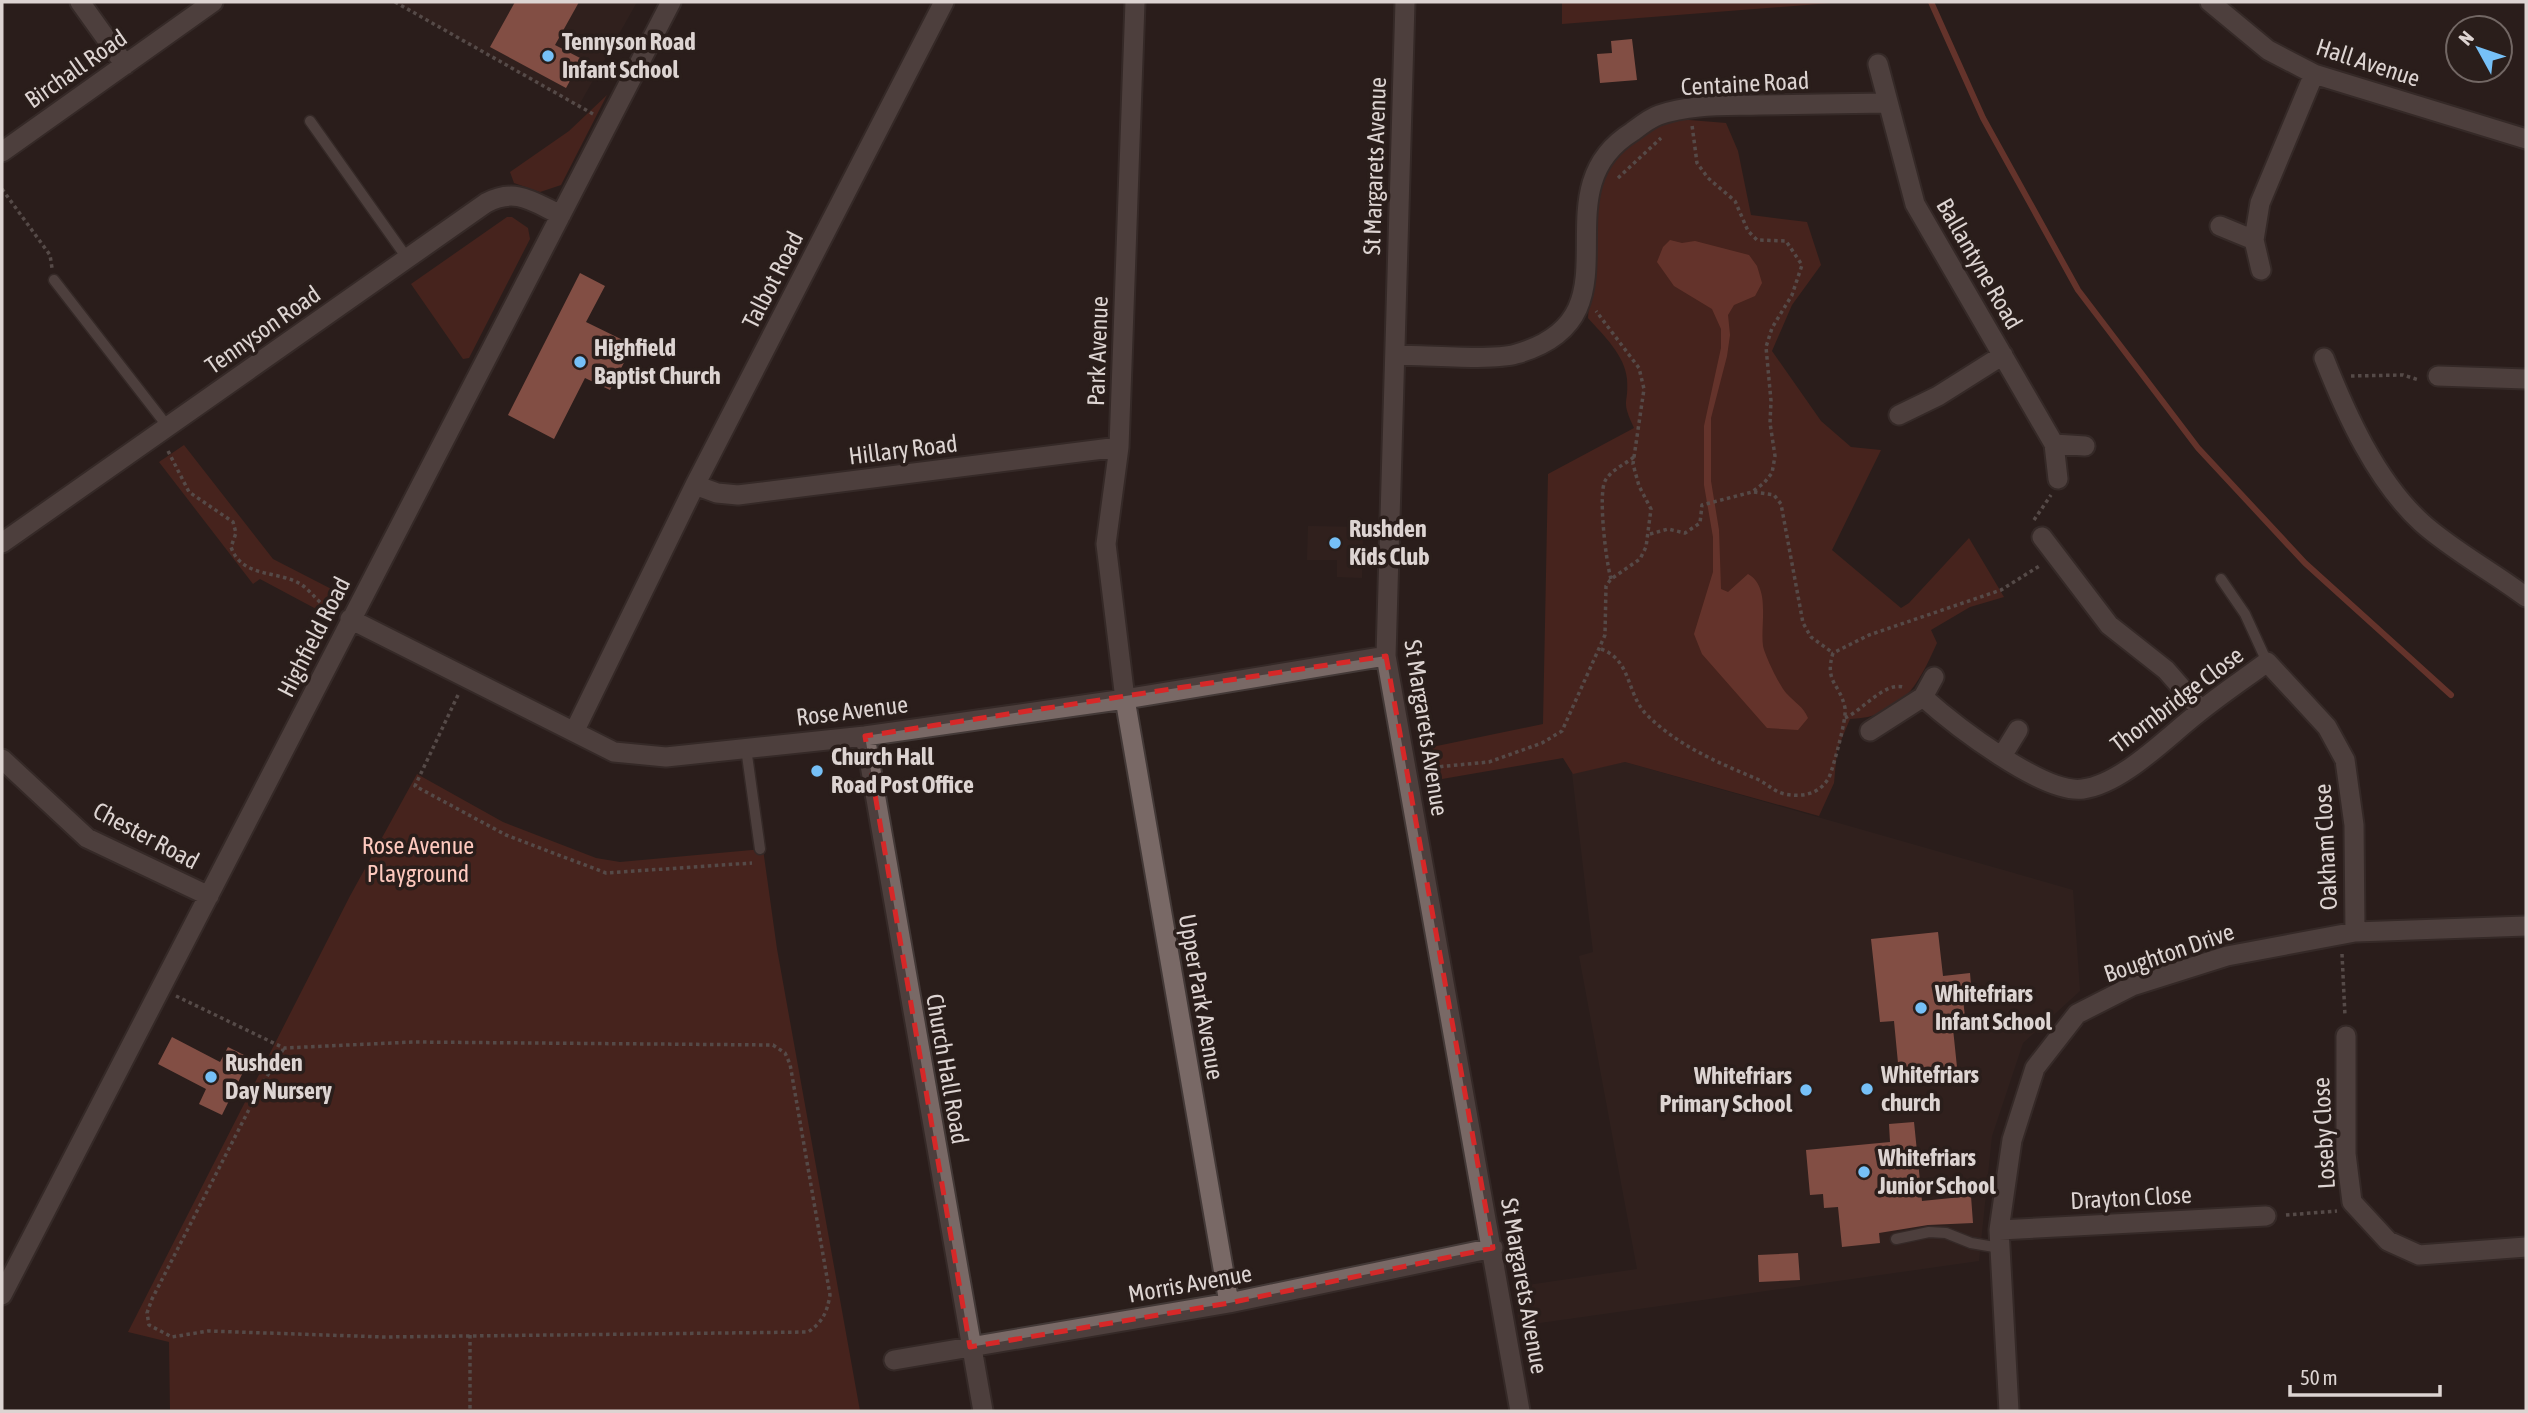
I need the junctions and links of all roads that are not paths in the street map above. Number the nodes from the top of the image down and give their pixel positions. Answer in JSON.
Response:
{"nodes":[{"id":1,"x":80,"y":2,"type":"edge"},
{"id":2,"x":213,"y":2,"type":"edge"},
{"id":3,"x":671,"y":2,"type":"edge"},
{"id":4,"x":944,"y":2,"type":"edge"},
{"id":5,"x":1135,"y":2,"type":"edge"},
{"id":6,"x":1405,"y":2,"type":"edge"},
{"id":7,"x":2210,"y":2,"type":"edge"},
{"id":8,"x":1878,"y":64,"type":"dead end"},
{"id":9,"x":125,"y":65,"type":"junction"},
{"id":10,"x":2314,"y":74,"type":"junction"},
{"id":11,"x":1886,"y":103,"type":"junction"},
{"id":12,"x":310,"y":121,"type":"dead end"},
{"id":13,"x":2526,"y":139,"type":"edge"},
{"id":14,"x":2,"y":152,"type":"edge"},
{"id":15,"x":561,"y":215,"type":"junction"},
{"id":16,"x":2220,"y":226,"type":"dead end"},
{"id":17,"x":2254,"y":240,"type":"junction"},
{"id":18,"x":407,"y":258,"type":"junction"},
{"id":19,"x":2261,"y":270,"type":"dead end"},
{"id":20,"x":54,"y":280,"type":"road end"},
{"id":21,"x":1395,"y":355,"type":"junction"},
{"id":22,"x":2003,"y":355,"type":"junction"},
{"id":23,"x":2324,"y":358,"type":"dead end"},
{"id":24,"x":2438,"y":376,"type":"road end"},
{"id":25,"x":2526,"y":379,"type":"edge"},
{"id":26,"x":1899,"y":415,"type":"dead end"},
{"id":27,"x":162,"y":431,"type":"junction"},
{"id":28,"x":2054,"y":444,"type":"junction"},
{"id":29,"x":2085,"y":446,"type":"dead end"},
{"id":30,"x":1119,"y":447,"type":"junction"},
{"id":31,"x":2058,"y":479,"type":"road end"},
{"id":32,"x":695,"y":485,"type":"junction"},
{"id":33,"x":2042,"y":537,"type":"road end"},
{"id":34,"x":2,"y":543,"type":"edge"},
{"id":35,"x":2221,"y":579,"type":"dead end"},
{"id":36,"x":2526,"y":597,"type":"edge"},
{"id":37,"x":350,"y":619,"type":"junction"},
{"id":38,"x":1386,"y":656,"type":"junction"},
{"id":39,"x":2266,"y":662,"type":"junction"},
{"id":40,"x":1934,"y":677,"type":"dead end"},
{"id":41,"x":1923,"y":698,"type":"junction"},
{"id":42,"x":1125,"y":699,"type":"junction"},
{"id":43,"x":2201,"y":710,"type":"junction"},
{"id":44,"x":2018,"y":730,"type":"dead end"},
{"id":45,"x":1870,"y":731,"type":"dead end"},
{"id":46,"x":573,"y":732,"type":"junction"},
{"id":47,"x":864,"y":736,"type":"junction"},
{"id":48,"x":746,"y":748,"type":"junction"},
{"id":49,"x":2002,"y":756,"type":"junction"},
{"id":50,"x":2,"y":759,"type":"edge"},
{"id":51,"x":2345,"y":760,"type":"joint"},
{"id":52,"x":760,"y":849,"type":"road end"},
{"id":53,"x":209,"y":896,"type":"junction"},
{"id":54,"x":2526,"y":926,"type":"edge"},
{"id":55,"x":2347,"y":934,"type":"junction"},
{"id":56,"x":2346,"y":1036,"type":"road end"},
{"id":57,"x":2266,"y":1216,"type":"road end"},
{"id":58,"x":1896,"y":1239,"type":"dead end"},
{"id":59,"x":1999,"y":1239,"type":"junction"},
{"id":60,"x":2526,"y":1247,"type":"edge"},
{"id":61,"x":1493,"y":1248,"type":"junction"},
{"id":62,"x":2,"y":1295,"type":"edge"},
{"id":63,"x":1229,"y":1303,"type":"junction"},
{"id":64,"x":970,"y":1347,"type":"junction"},
{"id":65,"x":894,"y":1360,"type":"dead end"},
{"id":66,"x":983,"y":1411,"type":"edge"},
{"id":67,"x":1520,"y":1411,"type":"edge"},
{"id":68,"x":2010,"y":1411,"type":"edge"}],
"edges":[{"from":1,"to":9,"type":"street"},
{"from":2,"to":9,"type":"street","name":"Birchall Road"},
{"from":3,"to":15,"type":"street","name":"Highfield Road"},
{"from":4,"to":32,"type":"street","name":"Talbot Road"},
{"from":5,"to":30,"type":"street","name":"Park Avenue"},
{"from":6,"to":21,"type":"street","name":"St Margarets Avenue"},
{"from":7,"to":10,"type":"street","name":"Hall Avenue"},
{"from":8,"to":11,"type":"street","name":"Ballantyne Road"},
{"from":9,"to":14,"type":"street","name":"Birchall Road"},
{"from":10,"to":13,"type":"street","name":"Hall Avenue"},
{"from":10,"to":17,"type":"street"},
{"from":11,"to":21,"type":"street","name":"Centaine Road"},
{"from":11,"to":22,"type":"street","name":"Ballantyne Road"},
{"from":12,"to":18,"type":"lane"},
{"from":15,"to":18,"type":"street","name":"Tennyson Road"},
{"from":15,"to":37,"type":"street","name":"Highfield Road"},
{"from":16,"to":17,"type":"street"},
{"from":17,"to":19,"type":"street"},
{"from":18,"to":27,"type":"street","name":"Tennyson Road"},
{"from":20,"to":27,"type":"lane"},
{"from":21,"to":38,"type":"street","name":"St Margarets Avenue"},
{"from":22,"to":26,"type":"street"},
{"from":22,"to":28,"type":"street","name":"Ballantyne Road"},
{"from":23,"to":36,"type":"street"},
{"from":24,"to":25,"type":"street"},
{"from":27,"to":34,"type":"street","name":"Tennyson Road"},
{"from":28,"to":29,"type":"street"},
{"from":28,"to":31,"type":"street","name":"Ballantyne Road"},
{"from":30,"to":32,"type":"street","name":"Hillary Road"},
{"from":30,"to":42,"type":"street","name":"Park Avenue"},
{"from":32,"to":46,"type":"street","name":"Talbot Road"},
{"from":33,"to":43,"type":"street"},
{"from":35,"to":39,"type":"lane"},
{"from":37,"to":46,"type":"street","name":"Rose Avenue"},
{"from":37,"to":53,"type":"street","name":"Highfield Road"},
{"from":38,"to":42,"type":"street","name":"Rose Avenue"},
{"from":38,"to":61,"type":"street","name":"St Margarets Avenue"},
{"from":39,"to":43,"type":"street","name":"Thornbridge Close"},
{"from":39,"to":51,"type":"street","name":"Thornbridge Close"},
{"from":40,"to":41,"type":"street"},
{"from":41,"to":45,"type":"street"},
{"from":41,"to":49,"type":"street","name":"Thornbridge Close"},
{"from":42,"to":47,"type":"street","name":"Rose Avenue"},
{"from":42,"to":63,"type":"street","name":"Upper Park Avenue"},
{"from":43,"to":49,"type":"street","name":"Thornbridge Close"},
{"from":44,"to":49,"type":"street"},
{"from":46,"to":48,"type":"street","name":"Rose Avenue"},
{"from":47,"to":48,"type":"street","name":"Rose Avenue"},
{"from":47,"to":64,"type":"street","name":"Church Hall Road"},
{"from":48,"to":52,"type":"lane"},
{"from":50,"to":53,"type":"street","name":"Chester Road"},
{"from":51,"to":55,"type":"street","name":"Oakham Close"},
{"from":53,"to":62,"type":"street","name":"Highfield Road"},
{"from":54,"to":55,"type":"street","name":"Boughton Drive"},
{"from":55,"to":59,"type":"street","name":"Boughton Drive"},
{"from":56,"to":60,"type":"street","name":"Loseby Close"},
{"from":57,"to":59,"type":"street","name":"Drayton Close"},
{"from":58,"to":59,"type":"lane"},
{"from":59,"to":68,"type":"street","name":"Boughton Drive"},
{"from":61,"to":63,"type":"street","name":"Morris Avenue"},
{"from":61,"to":67,"type":"street","name":"St Margarets Avenue"},
{"from":63,"to":64,"type":"street","name":"Morris Avenue"},
{"from":64,"to":65,"type":"street","name":"Morris Avenue"},
{"from":64,"to":66,"type":"street","name":"Church Hall Road"}]}
